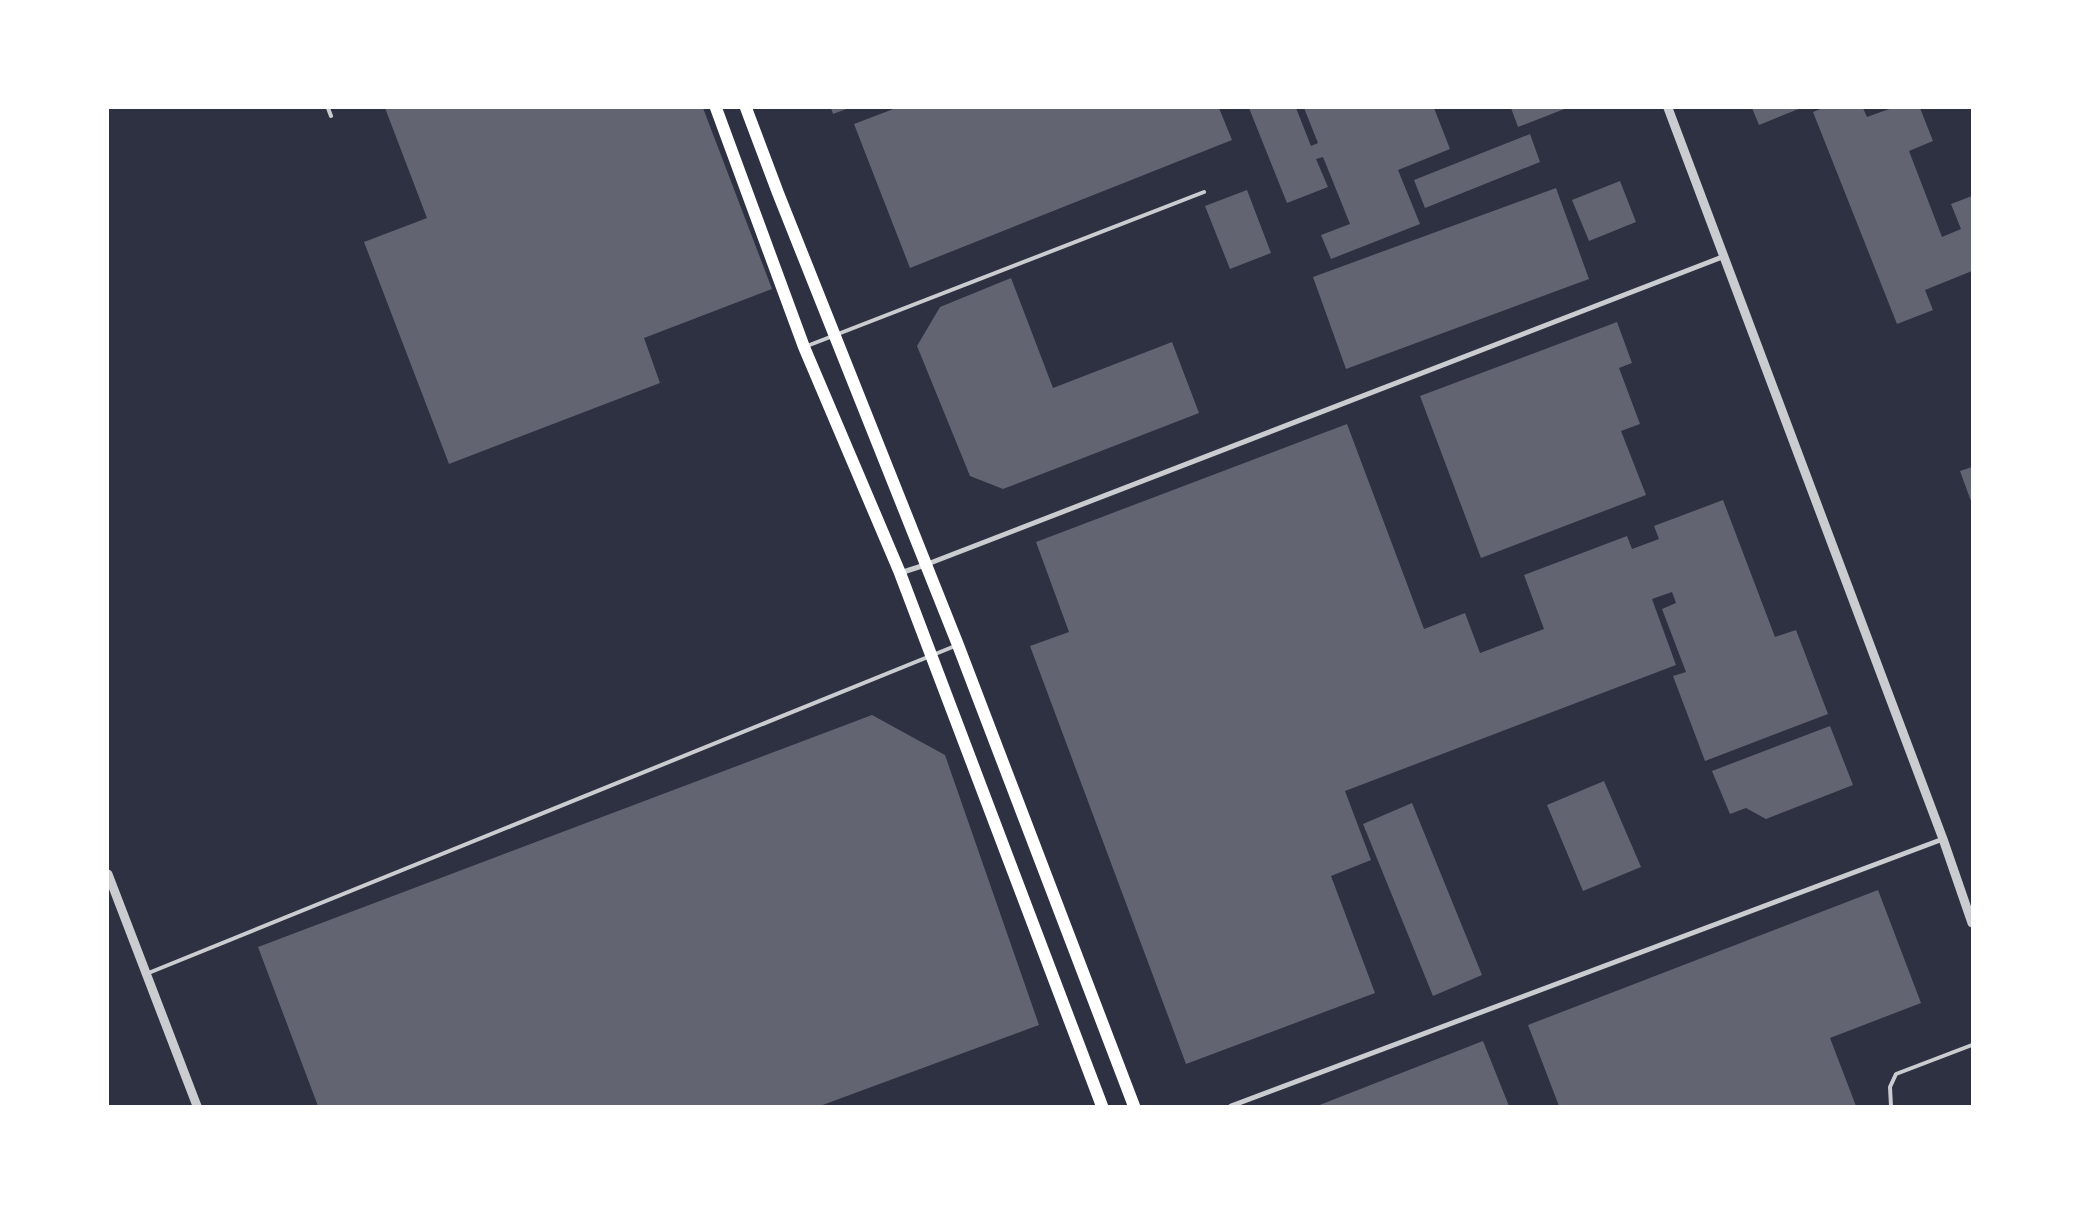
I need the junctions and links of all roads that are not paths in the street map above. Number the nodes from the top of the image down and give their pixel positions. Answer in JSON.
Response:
{"nodes":[{"id":1,"x":328,"y":108,"type":"edge"},
{"id":2,"x":716,"y":108,"type":"edge"},
{"id":3,"x":746,"y":108,"type":"edge"},
{"id":4,"x":1668,"y":108,"type":"edge"},
{"id":5,"x":331,"y":116,"type":"dead end"},
{"id":6,"x":1204,"y":192,"type":"dead end"},
{"id":7,"x":1725,"y":256,"type":"junction"},
{"id":8,"x":835,"y":334,"type":"junction"},
{"id":9,"x":804,"y":347,"type":"junction"},
{"id":10,"x":925,"y":565,"type":"junction"},
{"id":11,"x":900,"y":573,"type":"junction"},
{"id":12,"x":958,"y":645,"type":"junction"},
{"id":13,"x":931,"y":655,"type":"junction"},
{"id":14,"x":1943,"y":839,"type":"junction"},
{"id":15,"x":108,"y":874,"type":"edge"},
{"id":16,"x":1972,"y":923,"type":"edge"},
{"id":17,"x":146,"y":974,"type":"junction"},
{"id":18,"x":1972,"y":1045,"type":"edge"},
{"id":19,"x":196,"y":1106,"type":"edge"},
{"id":20,"x":1102,"y":1106,"type":"edge"},
{"id":21,"x":1134,"y":1106,"type":"edge"},
{"id":22,"x":1231,"y":1106,"type":"edge"},
{"id":23,"x":1891,"y":1106,"type":"edge"}],
"edges":[{"from":1,"to":5,"type":"lane"},
{"from":2,"to":9,"type":"main road"},
{"from":3,"to":8,"type":"main road"},
{"from":4,"to":7,"type":"street"},
{"from":6,"to":8,"type":"lane"},
{"from":7,"to":10,"type":"street"},
{"from":7,"to":14,"type":"street"},
{"from":8,"to":9,"type":"lane"},
{"from":8,"to":10,"type":"main road"},
{"from":9,"to":11,"type":"main road"},
{"from":10,"to":11,"type":"street"},
{"from":10,"to":12,"type":"main road"},
{"from":11,"to":13,"type":"main road"},
{"from":12,"to":13,"type":"lane"},
{"from":12,"to":21,"type":"main road"},
{"from":13,"to":17,"type":"lane"},
{"from":13,"to":20,"type":"main road"},
{"from":14,"to":16,"type":"street"},
{"from":14,"to":22,"type":"street"},
{"from":15,"to":17,"type":"street"},
{"from":17,"to":19,"type":"street"},
{"from":18,"to":23,"type":"lane"}]}
